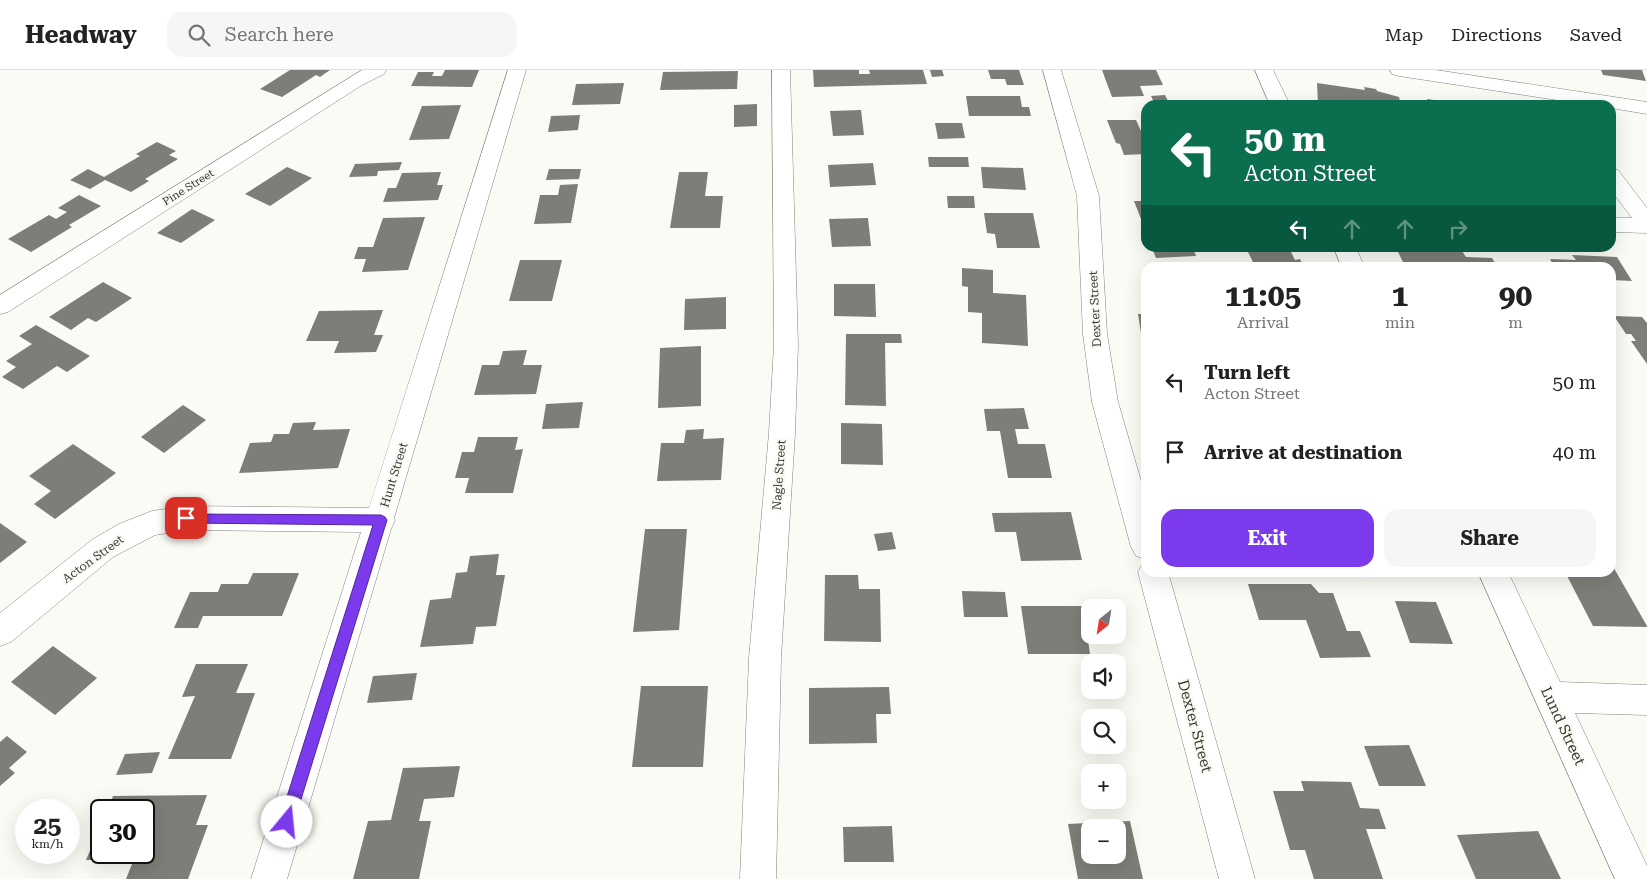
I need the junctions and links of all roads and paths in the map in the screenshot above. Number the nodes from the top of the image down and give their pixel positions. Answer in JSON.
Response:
{"nodes":[{"id":1,"x":377,"y":70,"type":"edge"},
{"id":2,"x":517,"y":70,"type":"edge"},
{"id":3,"x":781,"y":70,"type":"edge"},
{"id":4,"x":1052,"y":70,"type":"edge"},
{"id":5,"x":1264,"y":70,"type":"edge"},
{"id":6,"x":1399,"y":70,"type":"edge"},
{"id":7,"x":1278,"y":100,"type":"edge"},
{"id":8,"x":1554,"y":100,"type":"edge"},
{"id":9,"x":1616,"y":105,"type":"edge"},
{"id":10,"x":1647,"y":108,"type":"edge"},
{"id":11,"x":1616,"y":182,"type":"edge"},
{"id":12,"x":1616,"y":225,"type":"edge"},
{"id":13,"x":1647,"y":225,"type":"edge"},
{"id":14,"x":0,"y":306,"type":"edge"},
{"id":15,"x":381,"y":520,"type":"junction"},
{"id":16,"x":1141,"y":529,"type":"edge"},
{"id":17,"x":1155,"y":577,"type":"edge"},
{"id":18,"x":1495,"y":577,"type":"edge"},
{"id":19,"x":0,"y":632,"type":"edge"},
{"id":20,"x":1550,"y":697,"type":"junction"},
{"id":21,"x":1647,"y":700,"type":"edge"},
{"id":22,"x":269,"y":879,"type":"edge"},
{"id":23,"x":758,"y":879,"type":"edge"},
{"id":24,"x":1237,"y":879,"type":"edge"},
{"id":25,"x":1634,"y":879,"type":"edge"}],
"edges":[{"from":1,"to":14,"type":"street","name":"Pine Street"},
{"from":2,"to":15,"type":"street","name":"Hunt Street"},
{"from":3,"to":23,"type":"street","name":"Nagle Street"},
{"from":4,"to":16,"type":"street","name":"Dexter Street"},
{"from":5,"to":7,"type":"street"},
{"from":6,"to":8,"type":"street"},
{"from":9,"to":10,"type":"street"},
{"from":11,"to":13,"type":"street"},
{"from":12,"to":13,"type":"street"},
{"from":15,"to":19,"type":"street","name":"Acton Street"},
{"from":15,"to":22,"type":"street","name":"Hunt Street"},
{"from":17,"to":24,"type":"street","name":"Dexter Street"},
{"from":18,"to":20,"type":"street","name":"Lund Street"},
{"from":20,"to":21,"type":"street"},
{"from":20,"to":25,"type":"street","name":"Lund Street"}]}
